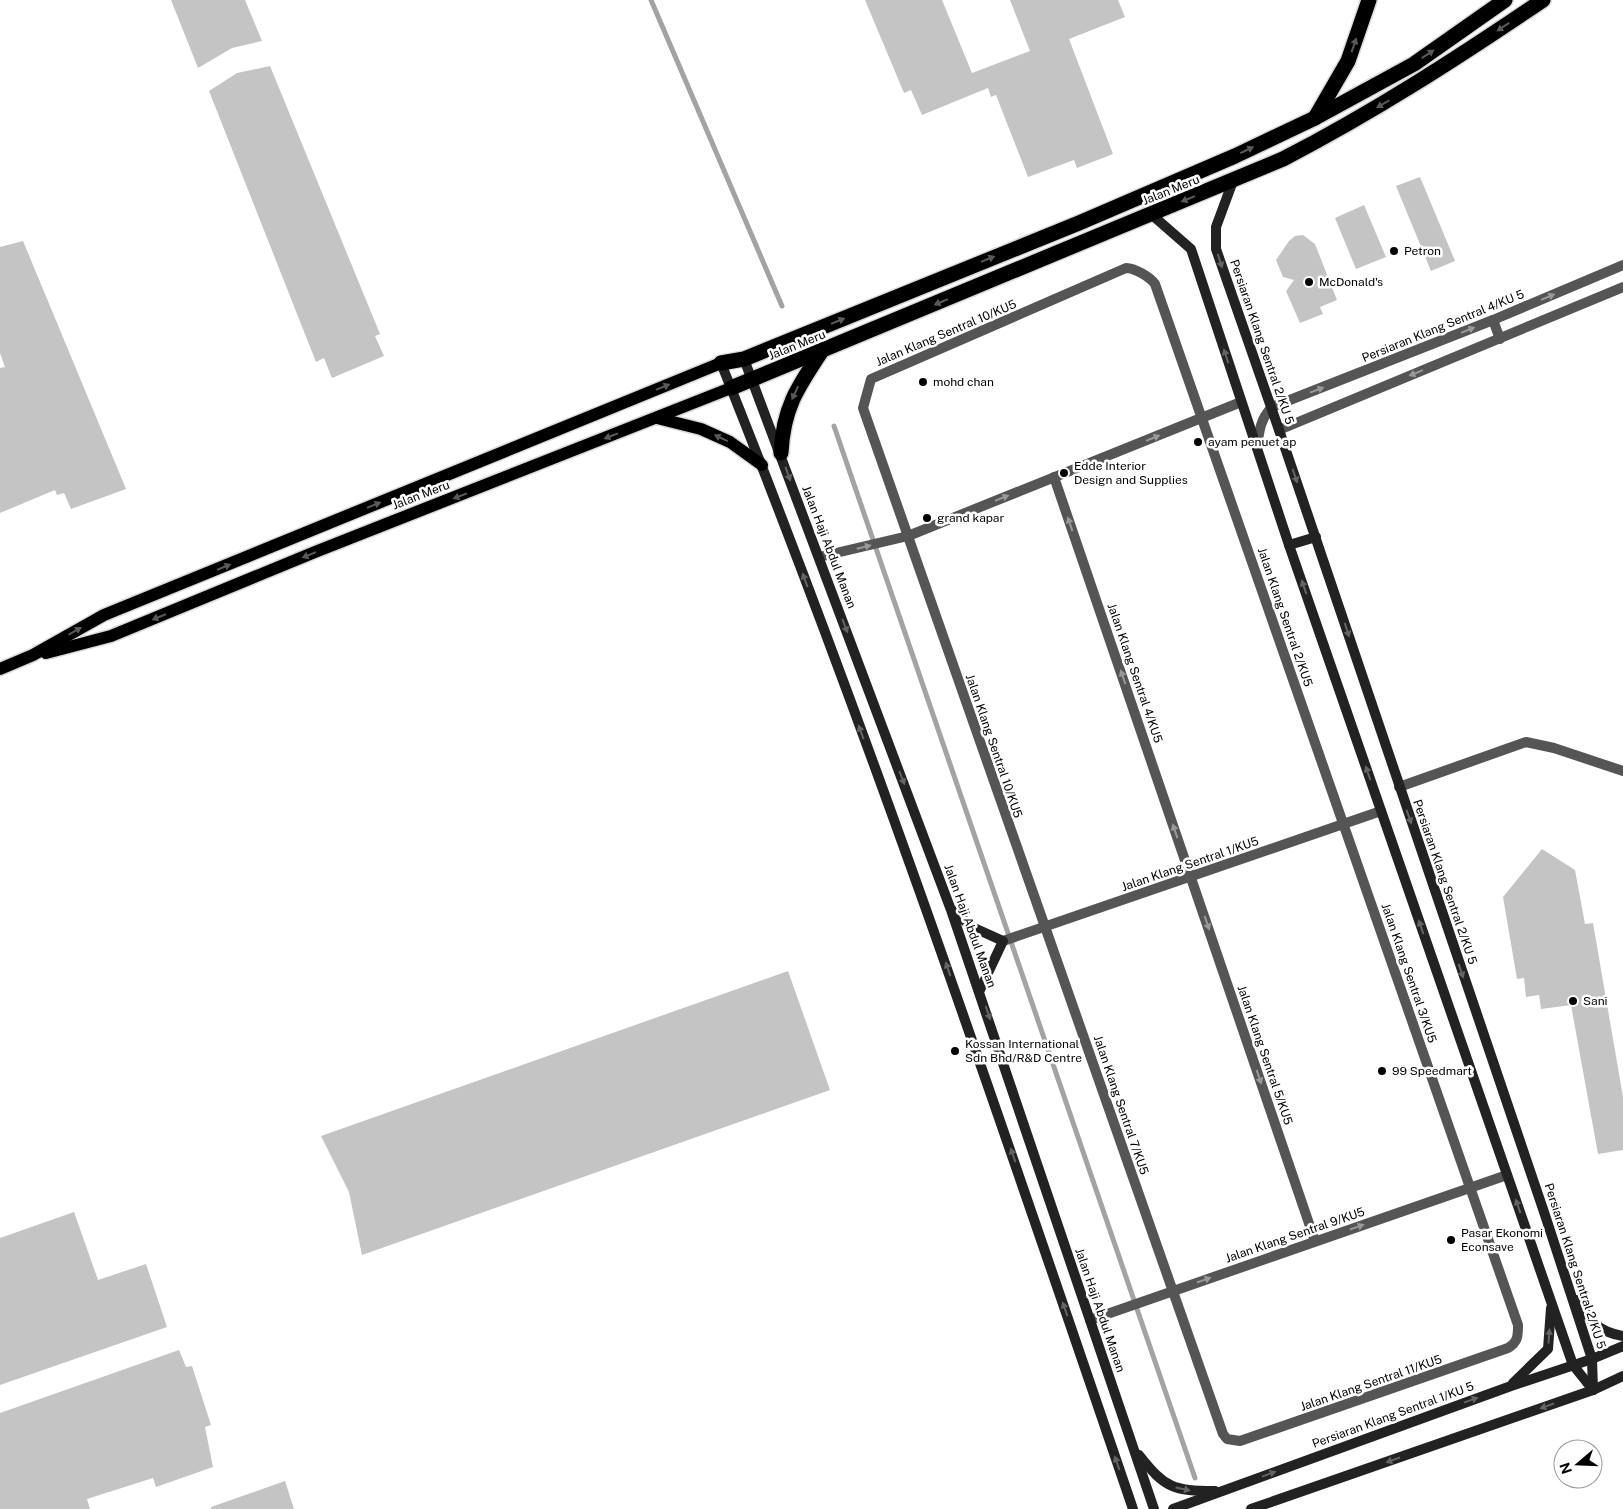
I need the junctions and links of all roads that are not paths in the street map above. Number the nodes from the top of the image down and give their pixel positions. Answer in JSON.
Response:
{"nodes":[{"id":1,"x":1369,"y":0,"type":"edge"},
{"id":2,"x":1504,"y":0,"type":"edge"},
{"id":3,"x":1543,"y":0,"type":"edge"},
{"id":4,"x":1315,"y":118,"type":"junction"},
{"id":5,"x":1233,"y":181,"type":"junction"},
{"id":6,"x":1151,"y":214,"type":"junction"},
{"id":7,"x":1623,"y":265,"type":"edge"},
{"id":8,"x":1623,"y":287,"type":"edge"},
{"id":9,"x":1493,"y":320,"type":"junction"},
{"id":10,"x":1505,"y":337,"type":"junction"},
{"id":11,"x":821,"y":352,"type":"junction"},
{"id":12,"x":744,"y":359,"type":"junction"},
{"id":13,"x":721,"y":362,"type":"junction"},
{"id":14,"x":753,"y":379,"type":"junction"},
{"id":15,"x":731,"y":388,"type":"junction"},
{"id":16,"x":1241,"y":402,"type":"junction"},
{"id":17,"x":1272,"y":407,"type":"junction"},
{"id":18,"x":657,"y":418,"type":"junction"},
{"id":19,"x":1202,"y":418,"type":"junction"},
{"id":20,"x":1280,"y":430,"type":"junction"},
{"id":21,"x":1257,"y":449,"type":"junction"},
{"id":22,"x":781,"y":453,"type":"junction"},
{"id":23,"x":762,"y":465,"type":"junction"},
{"id":24,"x":1054,"y":477,"type":"junction"},
{"id":25,"x":908,"y":536,"type":"junction"},
{"id":26,"x":1316,"y":537,"type":"junction"},
{"id":27,"x":1289,"y":545,"type":"junction"},
{"id":28,"x":820,"y":557,"type":"junction"},
{"id":29,"x":33,"y":655,"type":"junction"},
{"id":30,"x":0,"y":669,"type":"edge"},
{"id":31,"x":1623,"y":771,"type":"edge"},
{"id":32,"x":1399,"y":787,"type":"junction"},
{"id":33,"x":1381,"y":811,"type":"junction"},
{"id":34,"x":1344,"y":824,"type":"junction"},
{"id":35,"x":1191,"y":877,"type":"junction"},
{"id":36,"x":951,"y":910,"type":"junction"},
{"id":37,"x":1045,"y":927,"type":"junction"},
{"id":38,"x":1003,"y":941,"type":"junction"},
{"id":39,"x":980,"y":990,"type":"junction"},
{"id":40,"x":1507,"y":1175,"type":"junction"},
{"id":41,"x":1470,"y":1188,"type":"junction"},
{"id":42,"x":1315,"y":1242,"type":"junction"},
{"id":43,"x":1569,"y":1287,"type":"junction"},
{"id":44,"x":1173,"y":1291,"type":"junction"},
{"id":45,"x":1551,"y":1301,"type":"junction"},
{"id":46,"x":1090,"y":1320,"type":"junction"},
{"id":47,"x":1623,"y":1336,"type":"edge"},
{"id":48,"x":1623,"y":1346,"type":"edge"},
{"id":49,"x":1592,"y":1359,"type":"junction"},
{"id":50,"x":1573,"y":1365,"type":"junction"},
{"id":51,"x":1623,"y":1376,"type":"edge"},
{"id":52,"x":1511,"y":1386,"type":"junction"},
{"id":53,"x":1593,"y":1390,"type":"junction"},
{"id":54,"x":1134,"y":1448,"type":"junction"},
{"id":55,"x":1223,"y":1491,"type":"junction"},
{"id":56,"x":1133,"y":1509,"type":"edge"},
{"id":57,"x":1154,"y":1509,"type":"edge"},
{"id":58,"x":1173,"y":1509,"type":"edge"},
{"id":59,"x":1251,"y":1509,"type":"edge"}],
"edges":[{"from":4,"to":1,"type":"highway","one_way":true},
{"from":4,"to":2,"type":"highway","name":"Jalan Meru","one_way":true},
{"from":3,"to":5,"type":"highway","name":"Jalan Meru","one_way":true},
{"from":12,"to":4,"type":"highway","name":"Jalan Meru","one_way":true},
{"from":5,"to":6,"type":"highway","name":"Jalan Meru","one_way":true},
{"from":5,"to":17,"type":"street","name":"Persiaran Klang Sentral 2/KU 5","one_way":true},
{"from":6,"to":11,"type":"highway","name":"Jalan Meru","one_way":true},
{"from":16,"to":6,"type":"street","one_way":true},
{"from":9,"to":7,"type":"street","name":"Persiaran Klang Sentral 4/KU 5","one_way":true},
{"from":8,"to":10,"type":"street"},
{"from":9,"to":10,"type":"street"},
{"from":17,"to":9,"type":"street","name":"Persiaran Klang Sentral 4/KU 5","one_way":true},
{"from":10,"to":20,"type":"street","one_way":true},
{"from":11,"to":14,"type":"highway","name":"Jalan Meru"},
{"from":11,"to":22,"type":"highway","one_way":true},
{"from":12,"to":13,"type":"highway","name":"Jalan Meru"},
{"from":12,"to":14,"type":"street","name":"Jalan Haji Abdul Manan"},
{"from":13,"to":15,"type":"street"},
{"from":29,"to":13,"type":"main road","name":"Jalan Meru","one_way":true},
{"from":14,"to":15,"type":"highway","name":"Jalan Meru"},
{"from":14,"to":22,"type":"street","name":"Jalan Haji Abdul Manan"},
{"from":15,"to":18,"type":"main road","name":"Jalan Meru"},
{"from":15,"to":23,"type":"street"},
{"from":16,"to":19,"type":"street"},
{"from":16,"to":21,"type":"street"},
{"from":17,"to":20,"type":"street","name":"Persiaran Klang Sentral 2/KU 5"},
{"from":17,"to":21,"type":"street"},
{"from":23,"to":18,"type":"main road","one_way":true},
{"from":18,"to":29,"type":"main road","name":"Jalan Meru","one_way":true},
{"from":24,"to":19,"type":"street","one_way":true},
{"from":19,"to":25,"type":"street","name":"Jalan Klang Sentral 10/KU5"},
{"from":19,"to":34,"type":"street","name":"Jalan Klang Sentral 2/KU5"},
{"from":20,"to":26,"type":"street","name":"Persiaran Klang Sentral 2/KU 5","one_way":true},
{"from":21,"to":27,"type":"street"},
{"from":22,"to":28,"type":"street","name":"Jalan Haji Abdul Manan","one_way":true},
{"from":56,"to":23,"type":"street","one_way":true},
{"from":25,"to":24,"type":"street","one_way":true},
{"from":35,"to":24,"type":"street","name":"Jalan Klang Sentral 4/KU5","one_way":true},
{"from":28,"to":25,"type":"street","one_way":true},
{"from":25,"to":37,"type":"street","name":"Jalan Klang Sentral 10/KU5"},
{"from":26,"to":27,"type":"street"},
{"from":26,"to":32,"type":"street","name":"Persiaran Klang Sentral 2/KU 5","one_way":true},
{"from":33,"to":27,"type":"street","one_way":true},
{"from":28,"to":36,"type":"street","name":"Jalan Haji Abdul Manan","one_way":true},
{"from":29,"to":30,"type":"main road","name":"Jalan Meru"},
{"from":31,"to":32,"type":"street"},
{"from":32,"to":43,"type":"street","name":"Persiaran Klang Sentral 2/KU 5","one_way":true},
{"from":33,"to":34,"type":"street","name":"Jalan Klang Sentral 1/KU5"},
{"from":40,"to":33,"type":"street","one_way":true},
{"from":34,"to":35,"type":"street","name":"Jalan Klang Sentral 1/KU5"},
{"from":34,"to":41,"type":"street","name":"Jalan Klang Sentral 3/KU5"},
{"from":35,"to":37,"type":"street","name":"Jalan Klang Sentral 1/KU5"},
{"from":35,"to":42,"type":"street","name":"Jalan Klang Sentral 5/KU5","one_way":true},
{"from":36,"to":38,"type":"street"},
{"from":36,"to":39,"type":"street","name":"Jalan Haji Abdul Manan"},
{"from":37,"to":38,"type":"street","name":"Jalan Klang Sentral 1/KU5"},
{"from":37,"to":44,"type":"street","name":"Jalan Klang Sentral 7/KU5"},
{"from":38,"to":39,"type":"street"},
{"from":39,"to":46,"type":"street","name":"Jalan Haji Abdul Manan","one_way":true},
{"from":40,"to":41,"type":"street","name":"Jalan Klang Sentral 9/KU5"},
{"from":45,"to":40,"type":"street","one_way":true},
{"from":42,"to":41,"type":"street","name":"Jalan Klang Sentral 9/KU5","one_way":true},
{"from":41,"to":44,"type":"street","name":"Jalan Klang Sentral 11/KU5"},
{"from":44,"to":42,"type":"street","name":"Jalan Klang Sentral 9/KU5","one_way":true},
{"from":43,"to":47,"type":"street"},
{"from":43,"to":49,"type":"street","name":"Persiaran Klang Sentral 2/KU 5"},
{"from":44,"to":46,"type":"street","name":"Jalan Klang Sentral 9/KU5"},
{"from":45,"to":50,"type":"street"},
{"from":52,"to":45,"type":"street","one_way":true},
{"from":46,"to":54,"type":"street","name":"Jalan Haji Abdul Manan"},
{"from":48,"to":49,"type":"street","name":"Persiaran Klang Sentral 1/KU 5"},
{"from":49,"to":50,"type":"street","name":"Persiaran Klang Sentral 1/KU 5"},
{"from":49,"to":53,"type":"street","name":"Persiaran Klang Sentral 2/KU 5"},
{"from":50,"to":52,"type":"street","name":"Persiaran Klang Sentral 1/KU 5"},
{"from":50,"to":53,"type":"street"},
{"from":51,"to":53,"type":"street"},
{"from":55,"to":52,"type":"street","name":"Persiaran Klang Sentral 1/KU 5","one_way":true},
{"from":53,"to":59,"type":"street","one_way":true},
{"from":54,"to":55,"type":"street","one_way":true},
{"from":54,"to":57,"type":"street","name":"Jalan Haji Abdul Manan"},
{"from":55,"to":58,"type":"street","name":"Persiaran Klang Sentral 1/KU 5"}]}
